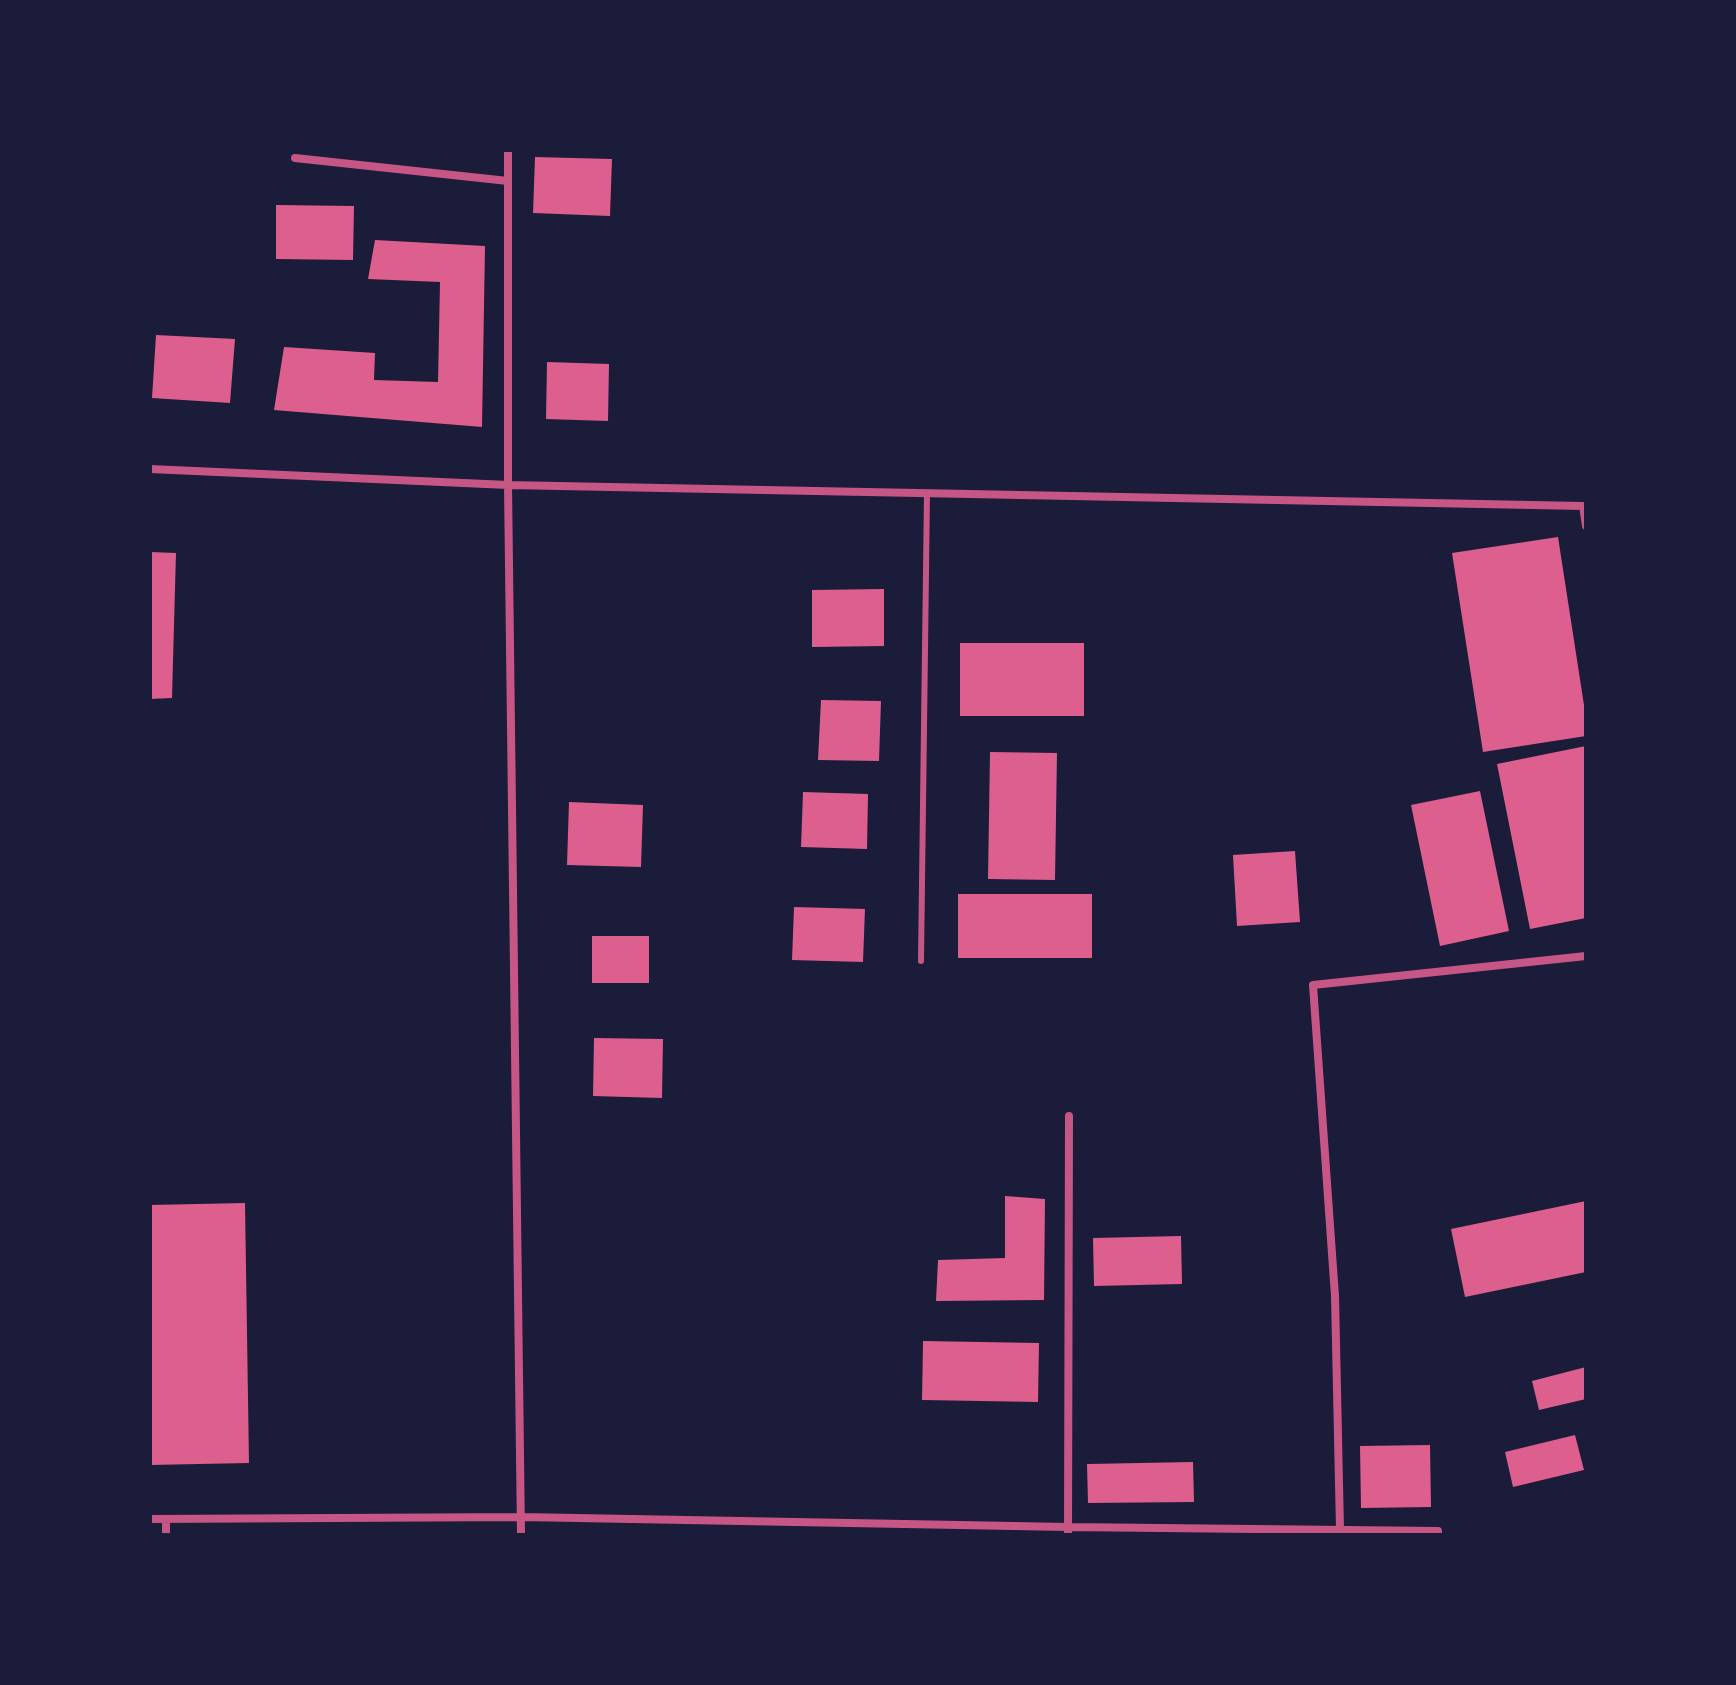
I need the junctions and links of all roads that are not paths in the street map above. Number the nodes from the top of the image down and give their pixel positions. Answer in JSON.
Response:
{"nodes":[{"id":1,"x":508,"y":150,"type":"edge"},
{"id":2,"x":295,"y":158,"type":"dead end"},
{"id":3,"x":508,"y":181,"type":"junction"},
{"id":4,"x":150,"y":469,"type":"edge"},
{"id":5,"x":508,"y":485,"type":"junction"},
{"id":6,"x":927,"y":493,"type":"junction"},
{"id":7,"x":1586,"y":526,"type":"edge"},
{"id":8,"x":1586,"y":956,"type":"edge"},
{"id":9,"x":921,"y":961,"type":"dead end"},
{"id":10,"x":1069,"y":1116,"type":"dead end"},
{"id":11,"x":522,"y":1517,"type":"junction"},
{"id":12,"x":150,"y":1519,"type":"edge"},
{"id":13,"x":166,"y":1519,"type":"junction"},
{"id":14,"x":1340,"y":1530,"type":"junction"},
{"id":15,"x":1068,"y":1531,"type":"edge"},
{"id":16,"x":166,"y":1535,"type":"edge"},
{"id":17,"x":521,"y":1535,"type":"edge"},
{"id":18,"x":1438,"y":1535,"type":"edge"}],
"edges":[{"from":1,"to":3,"type":"street"},
{"from":2,"to":3,"type":"street"},
{"from":3,"to":5,"type":"street"},
{"from":4,"to":5,"type":"street"},
{"from":5,"to":6,"type":"street"},
{"from":5,"to":11,"type":"street"},
{"from":6,"to":7,"type":"street"},
{"from":6,"to":9,"type":"lane"},
{"from":8,"to":14,"type":"street"},
{"from":10,"to":15,"type":"street"},
{"from":11,"to":13,"type":"street"},
{"from":11,"to":15,"type":"street"},
{"from":11,"to":17,"type":"street"},
{"from":12,"to":13,"type":"street"},
{"from":13,"to":16,"type":"street"},
{"from":14,"to":15,"type":"street"},
{"from":14,"to":18,"type":"street"}]}
